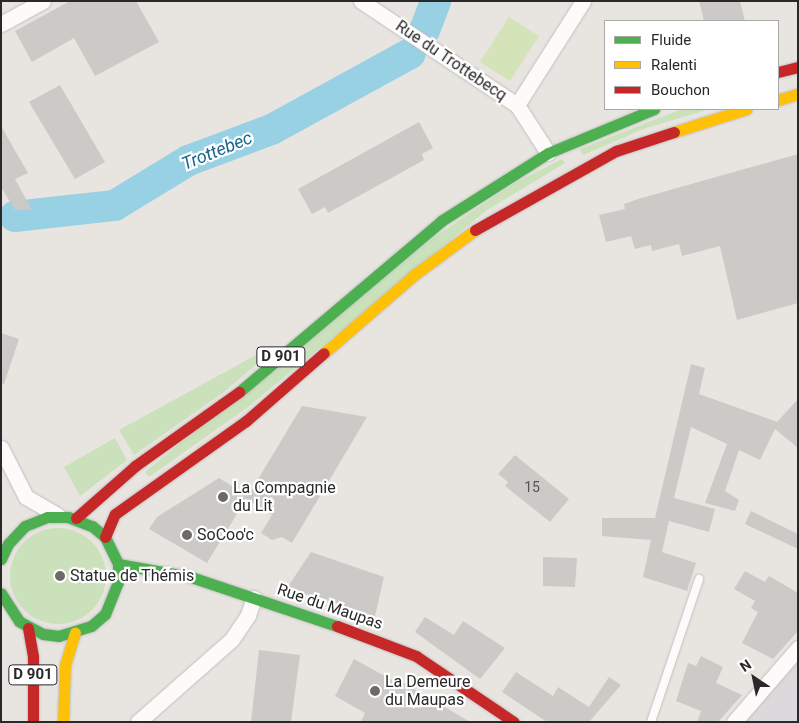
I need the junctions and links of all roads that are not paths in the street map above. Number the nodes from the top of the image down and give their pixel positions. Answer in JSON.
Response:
{"nodes":[{"id":1,"x":43,"y":1,"type":"edge"},
{"id":2,"x":361,"y":1,"type":"edge"},
{"id":3,"x":583,"y":1,"type":"edge"},
{"id":4,"x":1,"y":24,"type":"edge"},
{"id":5,"x":798,"y":67,"type":"edge"},
{"id":6,"x":779,"y":72,"type":"edge"},
{"id":7,"x":798,"y":94,"type":"edge"},
{"id":8,"x":779,"y":100,"type":"edge"},
{"id":9,"x":517,"y":105,"type":"junction"},
{"id":10,"x":652,"y":110,"type":"edge"},
{"id":11,"x":742,"y":110,"type":"edge"},
{"id":12,"x":548,"y":153,"type":"junction"},
{"id":13,"x":1,"y":448,"type":"edge"},
{"id":14,"x":26,"y":498,"type":"junction"},
{"id":15,"x":58,"y":516,"type":"junction"},
{"id":16,"x":76,"y":518,"type":"junction"},
{"id":17,"x":105,"y":537,"type":"junction"},
{"id":18,"x":8,"y":542,"type":"edge"},
{"id":19,"x":1,"y":559,"type":"edge"},
{"id":20,"x":118,"y":564,"type":"junction"},
{"id":21,"x":699,"y":579,"type":"dead end"},
{"id":22,"x":1,"y":593,"type":"edge"},
{"id":23,"x":254,"y":598,"type":"junction"},
{"id":24,"x":28,"y":628,"type":"junction"},
{"id":25,"x":75,"y":634,"type":"junction"},
{"id":26,"x":798,"y":648,"type":"edge"},
{"id":27,"x":32,"y":722,"type":"edge"},
{"id":28,"x":63,"y":722,"type":"edge"},
{"id":29,"x":138,"y":722,"type":"edge"},
{"id":30,"x":514,"y":722,"type":"edge"},
{"id":31,"x":651,"y":722,"type":"edge"},
{"id":32,"x":734,"y":722,"type":"edge"}],
"edges":[{"from":1,"to":4,"type":"street"},
{"from":2,"to":9,"type":"street","name":"Rue du Trottebecq"},
{"from":3,"to":9,"type":"street"},
{"from":5,"to":6,"type":"main road"},
{"from":7,"to":8,"type":"main road"},
{"from":9,"to":12,"type":"street"},
{"from":10,"to":12,"type":"main road","number":"D 901"},
{"from":11,"to":17,"type":"main road","number":"D 901"},
{"from":12,"to":16,"type":"main road","number":"D 901"},
{"from":13,"to":14,"type":"street"},
{"from":14,"to":15,"type":"street"},
{"from":14,"to":18,"type":"street"},
{"from":15,"to":16,"type":"main road"},
{"from":15,"to":18,"type":"main road"},
{"from":16,"to":17,"type":"main road"},
{"from":17,"to":20,"type":"main road"},
{"from":18,"to":19,"type":"main road"},
{"from":20,"to":23,"type":"main road","name":"Rue du Maupas"},
{"from":20,"to":25,"type":"main road"},
{"from":21,"to":31,"type":"lane"},
{"from":22,"to":24,"type":"main road"},
{"from":23,"to":29,"type":"street"},
{"from":23,"to":30,"type":"main road","name":"Rue du Maupas"},
{"from":24,"to":25,"type":"main road"},
{"from":24,"to":27,"type":"main road","number":"D 901"},
{"from":25,"to":28,"type":"main road","number":"D 901"},
{"from":26,"to":32,"type":"street"}]}
